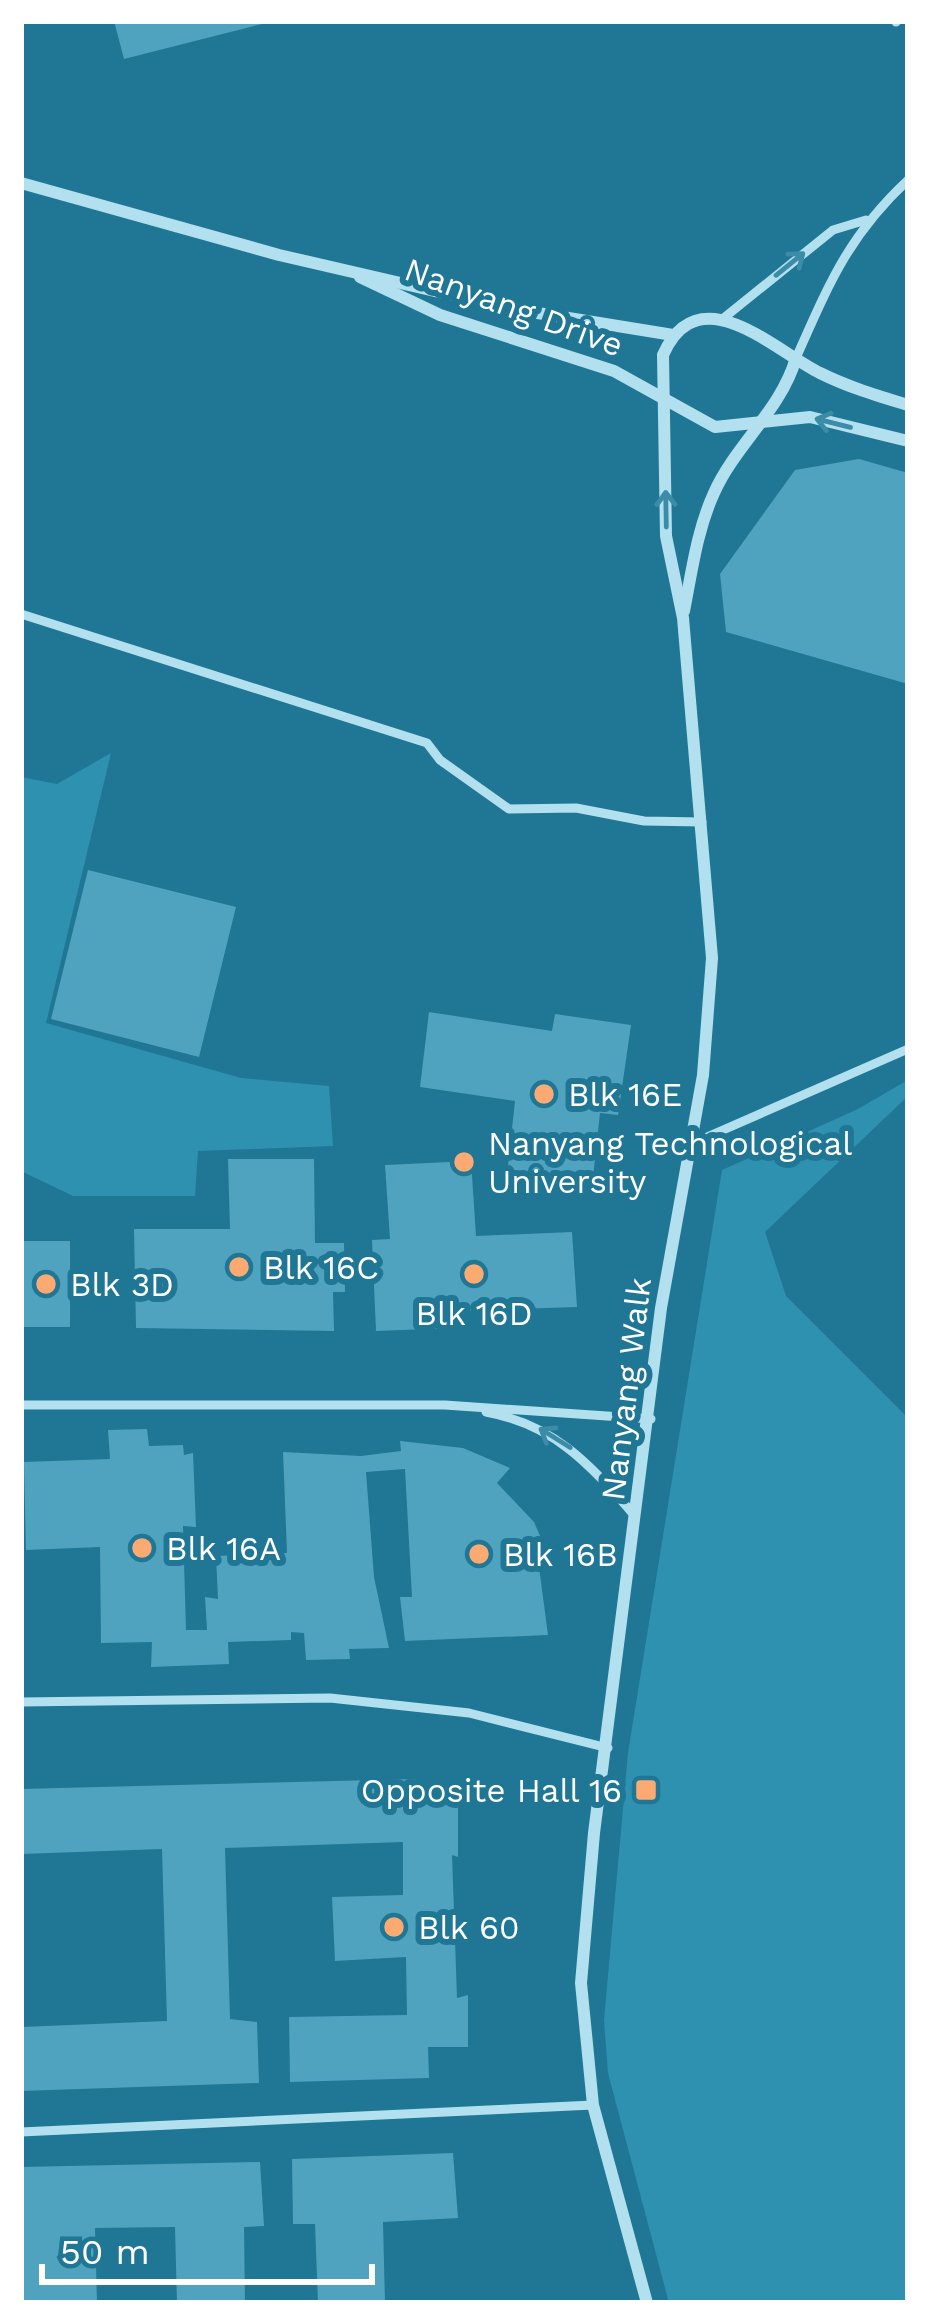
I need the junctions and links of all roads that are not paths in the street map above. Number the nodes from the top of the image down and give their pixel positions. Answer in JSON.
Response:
{"nodes":[{"id":1,"x":908,"y":180,"type":"edge"},
{"id":2,"x":21,"y":183,"type":"edge"},
{"id":3,"x":866,"y":220,"type":"junction"},
{"id":4,"x":343,"y":269,"type":"junction"},
{"id":5,"x":720,"y":321,"type":"junction"},
{"id":6,"x":673,"y":334,"type":"junction"},
{"id":7,"x":796,"y":358,"type":"junction"},
{"id":8,"x":665,"y":398,"type":"junction"},
{"id":9,"x":908,"y":405,"type":"edge"},
{"id":10,"x":758,"y":424,"type":"junction"},
{"id":11,"x":908,"y":441,"type":"edge"},
{"id":12,"x":21,"y":614,"type":"edge"},
{"id":13,"x":683,"y":618,"type":"junction"},
{"id":14,"x":702,"y":822,"type":"junction"},
{"id":15,"x":908,"y":1049,"type":"edge"},
{"id":16,"x":691,"y":1144,"type":"junction"},
{"id":17,"x":446,"y":1405,"type":"junction"},
{"id":18,"x":21,"y":1406,"type":"edge"},
{"id":19,"x":651,"y":1419,"type":"junction"},
{"id":20,"x":638,"y":1518,"type":"junction"},
{"id":21,"x":21,"y":1702,"type":"edge"},
{"id":22,"x":608,"y":1748,"type":"junction"},
{"id":23,"x":593,"y":2104,"type":"junction"},
{"id":24,"x":21,"y":2132,"type":"edge"},
{"id":25,"x":647,"y":2303,"type":"edge"}],
"edges":[{"from":1,"to":3,"type":"lane"},
{"from":2,"to":4,"type":"street","name":"Nanyang Drive"},
{"from":5,"to":3,"type":"lane","one_way":true},
{"from":3,"to":7,"type":"lane"},
{"from":4,"to":6,"type":"street","name":"Nanyang Drive"},
{"from":4,"to":8,"type":"street","name":"Nanyang Drive"},
{"from":5,"to":6,"type":"street"},
{"from":5,"to":7,"type":"street"},
{"from":6,"to":8,"type":"street"},
{"from":7,"to":9,"type":"street"},
{"from":7,"to":10,"type":"street"},
{"from":8,"to":10,"type":"street"},
{"from":13,"to":8,"type":"street","name":"Nanyang Walk","one_way":true},
{"from":11,"to":10,"type":"street","one_way":true},
{"from":10,"to":13,"type":"street","name":"Nanyang Walk"},
{"from":12,"to":14,"type":"lane"},
{"from":13,"to":14,"type":"street","name":"Nanyang Walk"},
{"from":14,"to":16,"type":"street","name":"Nanyang Walk"},
{"from":15,"to":16,"type":"lane"},
{"from":16,"to":19,"type":"street","name":"Nanyang Walk"},
{"from":17,"to":18,"type":"lane"},
{"from":17,"to":19,"type":"lane"},
{"from":20,"to":17,"type":"lane","one_way":true},
{"from":19,"to":20,"type":"street","name":"Nanyang Walk"},
{"from":20,"to":22,"type":"street","name":"Nanyang Walk"},
{"from":21,"to":22,"type":"lane"},
{"from":22,"to":23,"type":"street","name":"Nanyang Walk"},
{"from":23,"to":24,"type":"lane"},
{"from":23,"to":25,"type":"street","name":"Nanyang Walk"}]}
